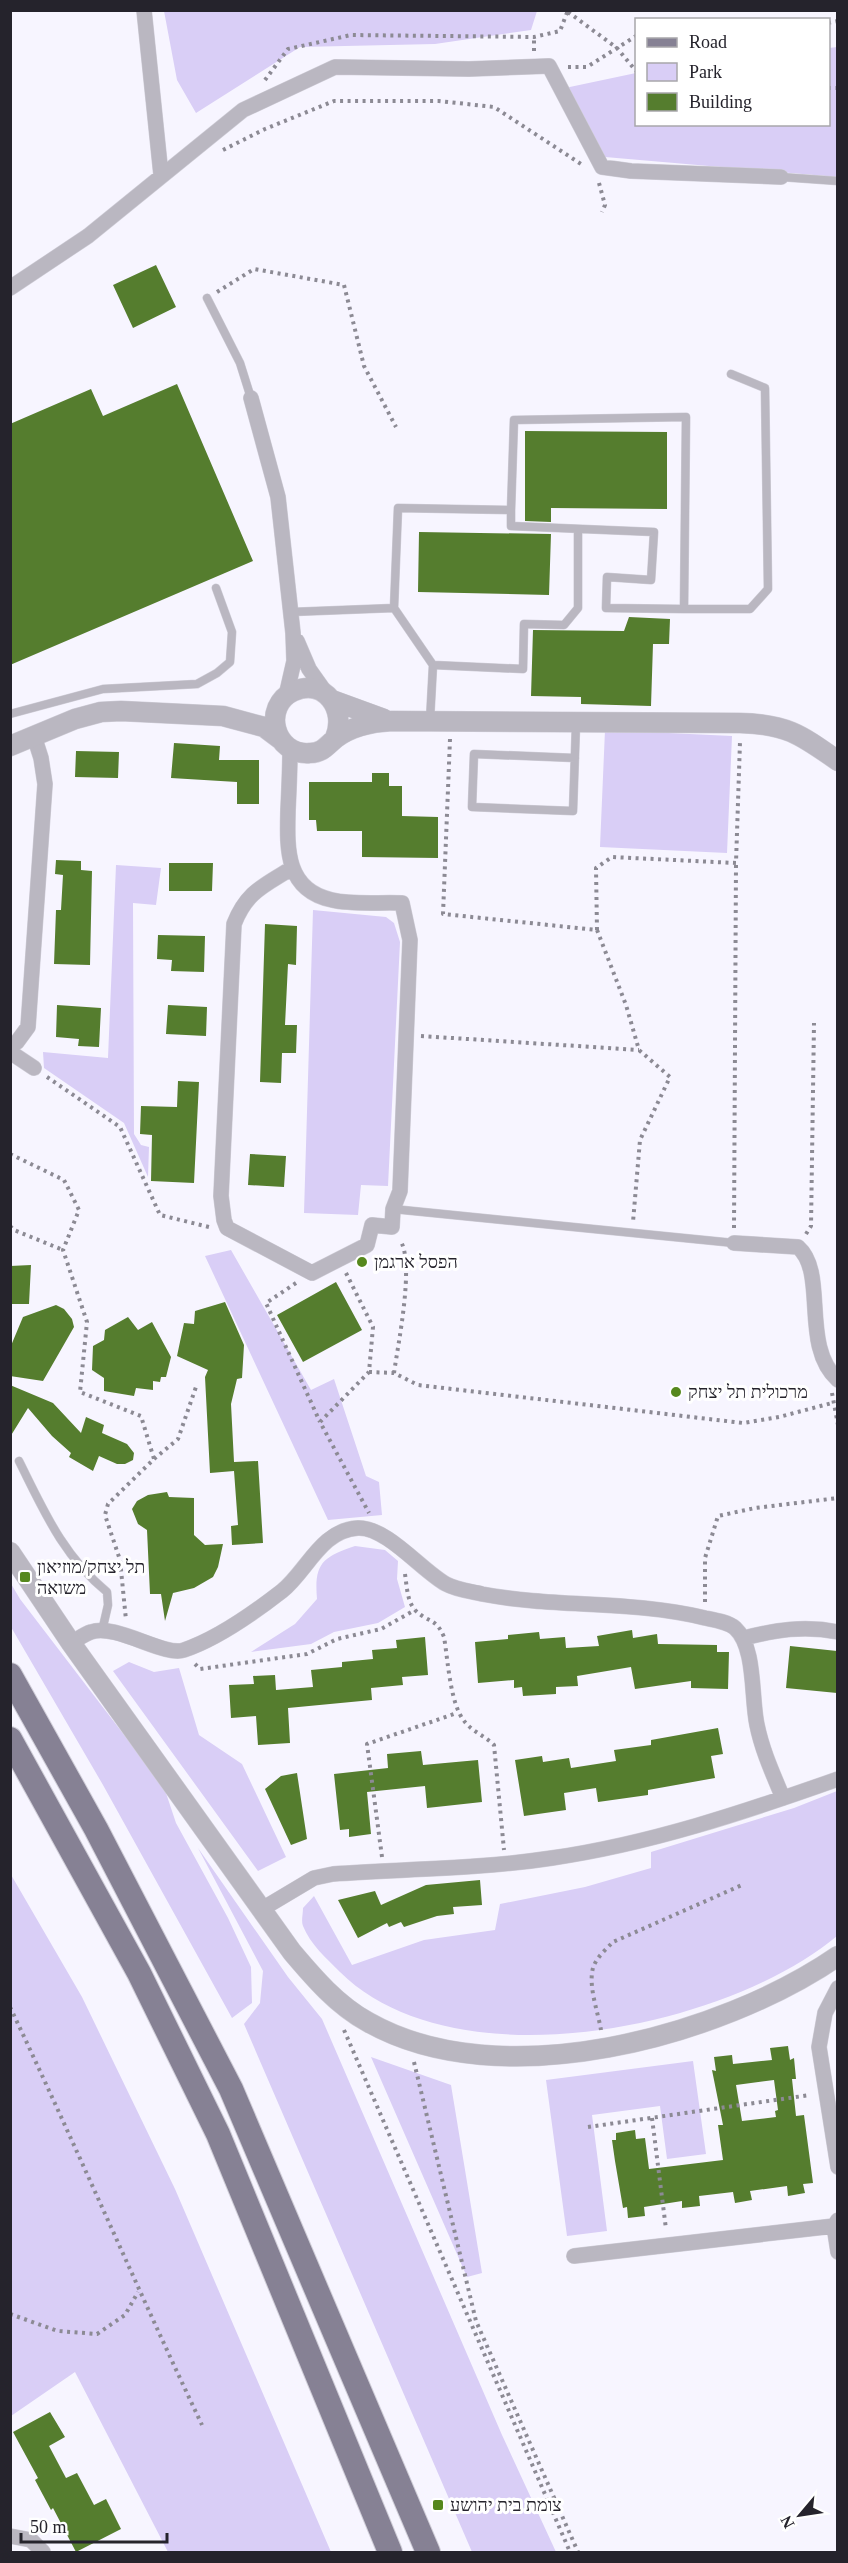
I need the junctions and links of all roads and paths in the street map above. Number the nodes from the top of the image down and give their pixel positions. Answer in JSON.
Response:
{"nodes":[{"id":1,"x":144,"y":10,"type":"edge"},
{"id":2,"x":568,"y":11,"type":"edge"},
{"id":3,"x":635,"y":37,"type":"edge"},
{"id":4,"x":617,"y":48,"type":"junction"},
{"id":5,"x":549,"y":66,"type":"junction"},
{"id":6,"x":635,"y":70,"type":"edge"},
{"id":7,"x":243,"y":110,"type":"junction"},
{"id":8,"x":216,"y":153,"type":"dead end"},
{"id":9,"x":588,"y":168,"type":"dead end"},
{"id":10,"x":597,"y":174,"type":"dead end"},
{"id":11,"x":161,"y":175,"type":"junction"},
{"id":12,"x":781,"y":177,"type":"joint"},
{"id":13,"x":837,"y":181,"type":"edge"},
{"id":14,"x":602,"y":212,"type":"dead end"},
{"id":15,"x":10,"y":288,"type":"edge"},
{"id":16,"x":207,"y":298,"type":"joint"},
{"id":17,"x":731,"y":374,"type":"dead end"},
{"id":18,"x":251,"y":398,"type":"joint"},
{"id":19,"x":396,"y":427,"type":"dead end"},
{"id":20,"x":511,"y":510,"type":"junction"},
{"id":21,"x":578,"y":529,"type":"junction"},
{"id":22,"x":216,"y":588,"type":"dead end"},
{"id":23,"x":394,"y":608,"type":"junction"},
{"id":24,"x":684,"y":609,"type":"junction"},
{"id":25,"x":291,"y":612,"type":"junction"},
{"id":26,"x":293,"y":633,"type":"junction"},
{"id":27,"x":433,"y":665,"type":"junction"},
{"id":28,"x":330,"y":698,"type":"junction"},
{"id":29,"x":283,"y":699,"type":"junction"},
{"id":30,"x":10,"y":714,"type":"edge"},
{"id":31,"x":233,"y":718,"type":"junction"},
{"id":32,"x":392,"y":721,"type":"junction"},
{"id":33,"x":430,"y":721,"type":"junction"},
{"id":34,"x":451,"y":721,"type":"junction"},
{"id":35,"x":576,"y":722,"type":"junction"},
{"id":36,"x":741,"y":723,"type":"junction"},
{"id":37,"x":34,"y":736,"type":"junction"},
{"id":38,"x":335,"y":738,"type":"junction"},
{"id":39,"x":285,"y":744,"type":"junction"},
{"id":40,"x":10,"y":746,"type":"edge"},
{"id":41,"x":575,"y":758,"type":"junction"},
{"id":42,"x":837,"y":761,"type":"edge"},
{"id":43,"x":736,"y":863,"type":"junction"},
{"id":44,"x":292,"y":868,"type":"junction"},
{"id":45,"x":597,"y":930,"type":"junction"},
{"id":46,"x":814,"y":1023,"type":"dead end"},
{"id":47,"x":406,"y":1035,"type":"junction"},
{"id":48,"x":10,"y":1046,"type":"edge"},
{"id":49,"x":639,"y":1050,"type":"junction"},
{"id":50,"x":10,"y":1052,"type":"edge"},
{"id":51,"x":34,"y":1068,"type":"joint"},
{"id":52,"x":10,"y":1126,"type":"edge"},
{"id":53,"x":10,"y":1131,"type":"edge"},
{"id":54,"x":10,"y":1154,"type":"edge"},
{"id":55,"x":393,"y":1209,"type":"junction"},
{"id":56,"x":11,"y":1226,"type":"edge"},
{"id":57,"x":392,"y":1227,"type":"junction"},
{"id":58,"x":632,"y":1232,"type":"junction"},
{"id":59,"x":236,"y":1234,"type":"junction"},
{"id":60,"x":734,"y":1243,"type":"junction"},
{"id":61,"x":798,"y":1247,"type":"junction"},
{"id":62,"x":63,"y":1250,"type":"junction"},
{"id":63,"x":340,"y":1259,"type":"junction"},
{"id":64,"x":312,"y":1273,"type":"junction"},
{"id":65,"x":369,"y":1372,"type":"junction"},
{"id":66,"x":394,"y":1373,"type":"junction"},
{"id":67,"x":835,"y":1377,"type":"edge"},
{"id":68,"x":197,"y":1384,"type":"dead end"},
{"id":69,"x":832,"y":1402,"type":"junction"},
{"id":70,"x":320,"y":1422,"type":"junction"},
{"id":71,"x":837,"y":1425,"type":"edge"},
{"id":72,"x":154,"y":1459,"type":"junction"},
{"id":73,"x":19,"y":1461,"type":"dead end"},
{"id":74,"x":837,"y":1498,"type":"edge"},
{"id":75,"x":381,"y":1536,"type":"junction"},
{"id":76,"x":10,"y":1552,"type":"edge"},
{"id":77,"x":406,"y":1553,"type":"junction"},
{"id":78,"x":415,"y":1610,"type":"junction"},
{"id":79,"x":705,"y":1618,"type":"junction"},
{"id":80,"x":102,"y":1632,"type":"junction"},
{"id":81,"x":837,"y":1632,"type":"edge"},
{"id":82,"x":129,"y":1636,"type":"junction"},
{"id":83,"x":744,"y":1638,"type":"junction"},
{"id":84,"x":71,"y":1643,"type":"junction"},
{"id":85,"x":181,"y":1651,"type":"junction"},
{"id":86,"x":10,"y":1675,"type":"edge"},
{"id":87,"x":457,"y":1713,"type":"junction"},
{"id":88,"x":10,"y":1739,"type":"edge"},
{"id":89,"x":837,"y":1779,"type":"edge"},
{"id":90,"x":783,"y":1798,"type":"junction"},
{"id":91,"x":505,"y":1863,"type":"junction"},
{"id":92,"x":384,"y":1871,"type":"junction"},
{"id":93,"x":742,"y":1885,"type":"dead end"},
{"id":94,"x":262,"y":1909,"type":"junction"},
{"id":95,"x":837,"y":1956,"type":"edge"},
{"id":96,"x":837,"y":1988,"type":"edge"},
{"id":97,"x":10,"y":2007,"type":"edge"},
{"id":98,"x":342,"y":2025,"type":"dead end"},
{"id":99,"x":409,"y":2040,"type":"junction"},
{"id":100,"x":604,"y":2049,"type":"junction"},
{"id":101,"x":831,"y":2102,"type":"edge"},
{"id":102,"x":652,"y":2118,"type":"junction"},
{"id":103,"x":588,"y":2127,"type":"dead end"},
{"id":104,"x":837,"y":2167,"type":"edge"},
{"id":105,"x":836,"y":2223,"type":"edge"},
{"id":106,"x":669,"y":2245,"type":"junction"},
{"id":107,"x":837,"y":2252,"type":"edge"},
{"id":108,"x":574,"y":2256,"type":"dead end"},
{"id":109,"x":139,"y":2292,"type":"junction"},
{"id":110,"x":10,"y":2314,"type":"edge"},
{"id":111,"x":201,"y":2425,"type":"dead end"},
{"id":112,"x":10,"y":2536,"type":"edge"},
{"id":113,"x":43,"y":2553,"type":"edge"},
{"id":114,"x":390,"y":2553,"type":"edge"},
{"id":115,"x":428,"y":2553,"type":"edge"},
{"id":116,"x":570,"y":2553,"type":"edge"},
{"id":117,"x":578,"y":2553,"type":"edge"}],
"edges":[{"from":1,"to":11,"type":"street"},
{"from":2,"to":4,"type":"path"},
{"from":2,"to":7,"type":"path"},
{"from":3,"to":4,"type":"path"},
{"from":4,"to":5,"type":"path"},
{"from":4,"to":6,"type":"path"},
{"from":5,"to":7,"type":"street"},
{"from":5,"to":12,"type":"street"},
{"from":7,"to":11,"type":"street"},
{"from":8,"to":9,"type":"path"},
{"from":10,"to":14,"type":"path"},
{"from":11,"to":15,"type":"street"},
{"from":12,"to":13,"type":"lane"},
{"from":16,"to":18,"type":"lane"},
{"from":16,"to":19,"type":"path"},
{"from":17,"to":24,"type":"lane"},
{"from":18,"to":25,"type":"street"},
{"from":20,"to":21,"type":"lane"},
{"from":20,"to":23,"type":"lane"},
{"from":20,"to":24,"type":"lane"},
{"from":21,"to":24,"type":"lane"},
{"from":21,"to":27,"type":"lane"},
{"from":22,"to":30,"type":"lane"},
{"from":23,"to":25,"type":"lane"},
{"from":23,"to":27,"type":"lane"},
{"from":25,"to":26,"type":"street"},
{"from":26,"to":28,"type":"street"},
{"from":26,"to":29,"type":"street"},
{"from":27,"to":33,"type":"lane"},
{"from":28,"to":29,"type":"street"},
{"from":28,"to":32,"type":"street"},
{"from":28,"to":38,"type":"street"},
{"from":29,"to":31,"type":"street"},
{"from":29,"to":39,"type":"street"},
{"from":31,"to":37,"type":"street"},
{"from":31,"to":39,"type":"street"},
{"from":32,"to":33,"type":"street"},
{"from":32,"to":38,"type":"street"},
{"from":33,"to":34,"type":"street"},
{"from":34,"to":35,"type":"street"},
{"from":34,"to":45,"type":"path"},
{"from":35,"to":36,"type":"street"},
{"from":35,"to":41,"type":"lane"},
{"from":36,"to":42,"type":"street"},
{"from":36,"to":43,"type":"path"},
{"from":37,"to":40,"type":"street"},
{"from":37,"to":48,"type":"street"},
{"from":38,"to":39,"type":"street"},
{"from":39,"to":44,"type":"street"},
{"from":41,"to":41,"type":"lane"},
{"from":43,"to":45,"type":"path"},
{"from":43,"to":60,"type":"path"},
{"from":44,"to":47,"type":"street"},
{"from":44,"to":59,"type":"street"},
{"from":45,"to":49,"type":"path"},
{"from":46,"to":61,"type":"path"},
{"from":47,"to":49,"type":"path"},
{"from":47,"to":55,"type":"street"},
{"from":49,"to":58,"type":"path"},
{"from":50,"to":51,"type":"street"},
{"from":51,"to":59,"type":"path"},
{"from":52,"to":53,"type":"path"},
{"from":54,"to":62,"type":"path"},
{"from":55,"to":57,"type":"street"},
{"from":55,"to":58,"type":"lane"},
{"from":56,"to":62,"type":"path"},
{"from":57,"to":63,"type":"street"},
{"from":57,"to":66,"type":"path"},
{"from":58,"to":60,"type":"lane"},
{"from":59,"to":64,"type":"street"},
{"from":60,"to":61,"type":"street"},
{"from":61,"to":67,"type":"street"},
{"from":62,"to":72,"type":"path"},
{"from":63,"to":64,"type":"street"},
{"from":63,"to":65,"type":"path"},
{"from":64,"to":70,"type":"path"},
{"from":65,"to":66,"type":"path"},
{"from":65,"to":70,"type":"path"},
{"from":66,"to":69,"type":"path"},
{"from":67,"to":69,"type":"path"},
{"from":68,"to":72,"type":"path"},
{"from":69,"to":71,"type":"path"},
{"from":70,"to":75,"type":"path"},
{"from":72,"to":82,"type":"path"},
{"from":73,"to":80,"type":"lane"},
{"from":74,"to":79,"type":"path"},
{"from":75,"to":77,"type":"street"},
{"from":75,"to":85,"type":"street"},
{"from":76,"to":84,"type":"street"},
{"from":77,"to":78,"type":"path"},
{"from":77,"to":79,"type":"street"},
{"from":78,"to":85,"type":"path"},
{"from":78,"to":87,"type":"path"},
{"from":79,"to":83,"type":"street"},
{"from":80,"to":82,"type":"street"},
{"from":80,"to":84,"type":"street"},
{"from":81,"to":83,"type":"street"},
{"from":82,"to":85,"type":"street"},
{"from":83,"to":90,"type":"street"},
{"from":84,"to":94,"type":"street"},
{"from":86,"to":115,"type":"main road"},
{"from":87,"to":91,"type":"path"},
{"from":87,"to":92,"type":"path"},
{"from":88,"to":114,"type":"main road"},
{"from":89,"to":90,"type":"street"},
{"from":90,"to":91,"type":"street"},
{"from":91,"to":92,"type":"street"},
{"from":92,"to":94,"type":"street"},
{"from":93,"to":100,"type":"path"},
{"from":94,"to":99,"type":"street"},
{"from":95,"to":100,"type":"street"},
{"from":96,"to":101,"type":"street"},
{"from":97,"to":109,"type":"path"},
{"from":98,"to":116,"type":"path"},
{"from":99,"to":100,"type":"street"},
{"from":99,"to":117,"type":"path"},
{"from":101,"to":102,"type":"path"},
{"from":101,"to":104,"type":"street"},
{"from":102,"to":103,"type":"path"},
{"from":102,"to":106,"type":"path"},
{"from":105,"to":106,"type":"street"},
{"from":105,"to":107,"type":"street"},
{"from":106,"to":108,"type":"street"},
{"from":109,"to":110,"type":"path"},
{"from":109,"to":111,"type":"path"},
{"from":112,"to":113,"type":"street"}]}
